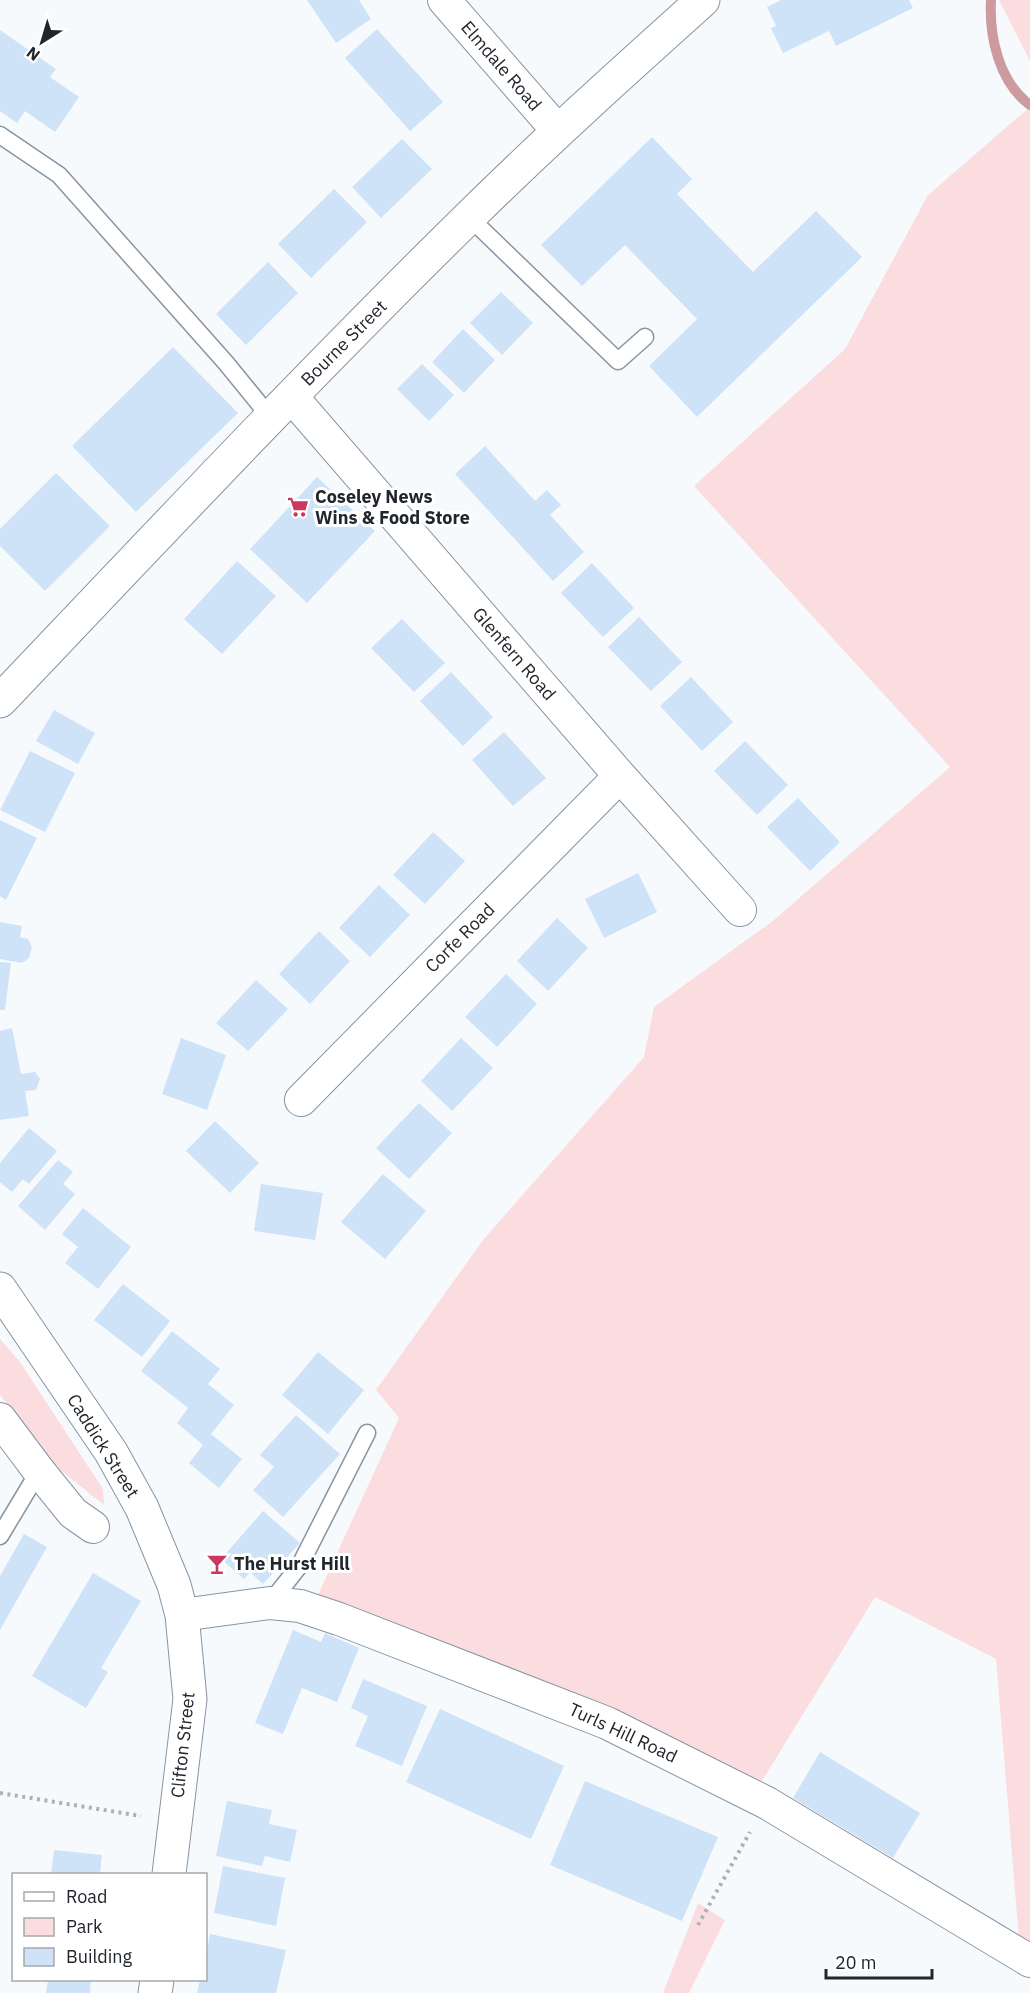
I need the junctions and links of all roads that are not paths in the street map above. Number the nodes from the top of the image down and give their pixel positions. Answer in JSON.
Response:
{"nodes":[{"id":1,"x":444,"y":0,"type":"edge"},
{"id":2,"x":703,"y":0,"type":"edge"},
{"id":3,"x":558,"y":131,"type":"junction"},
{"id":4,"x":0,"y":135,"type":"edge"},
{"id":5,"x":469,"y":217,"type":"junction"},
{"id":6,"x":645,"y":338,"type":"dead end"},
{"id":7,"x":281,"y":406,"type":"junction"},
{"id":8,"x":0,"y":701,"type":"edge"},
{"id":9,"x":620,"y":776,"type":"junction"},
{"id":10,"x":740,"y":910,"type":"dead end"},
{"id":11,"x":301,"y":1100,"type":"dead end"},
{"id":12,"x":0,"y":1289,"type":"edge"},
{"id":13,"x":0,"y":1419,"type":"edge"},
{"id":14,"x":368,"y":1433,"type":"dead end"},
{"id":15,"x":39,"y":1471,"type":"junction"},
{"id":16,"x":93,"y":1527,"type":"dead end"},
{"id":17,"x":0,"y":1536,"type":"edge"},
{"id":18,"x":270,"y":1603,"type":"junction"},
{"id":19,"x":182,"y":1615,"type":"junction"},
{"id":20,"x":169,"y":1873,"type":"edge"},
{"id":21,"x":1030,"y":1961,"type":"edge"}],
"edges":[{"from":1,"to":3,"type":"street","name":"Elmdale Road"},
{"from":2,"to":3,"type":"street","name":"Bourne Street"},
{"from":3,"to":5,"type":"street","name":"Bourne Street"},
{"from":4,"to":7,"type":"lane"},
{"from":5,"to":6,"type":"lane"},
{"from":5,"to":7,"type":"street","name":"Bourne Street"},
{"from":7,"to":8,"type":"street","name":"Bourne Street"},
{"from":7,"to":9,"type":"street","name":"Glenfern Road"},
{"from":9,"to":10,"type":"street","name":"Glenfern Road"},
{"from":9,"to":11,"type":"street","name":"Corfe Road"},
{"from":12,"to":19,"type":"street","name":"Caddick Street"},
{"from":13,"to":15,"type":"street"},
{"from":14,"to":18,"type":"lane"},
{"from":15,"to":16,"type":"street"},
{"from":15,"to":17,"type":"lane"},
{"from":18,"to":19,"type":"street","name":"Turls Hill Road"},
{"from":18,"to":21,"type":"street","name":"Turls Hill Road"},
{"from":19,"to":20,"type":"street","name":"Clifton Street"}]}
